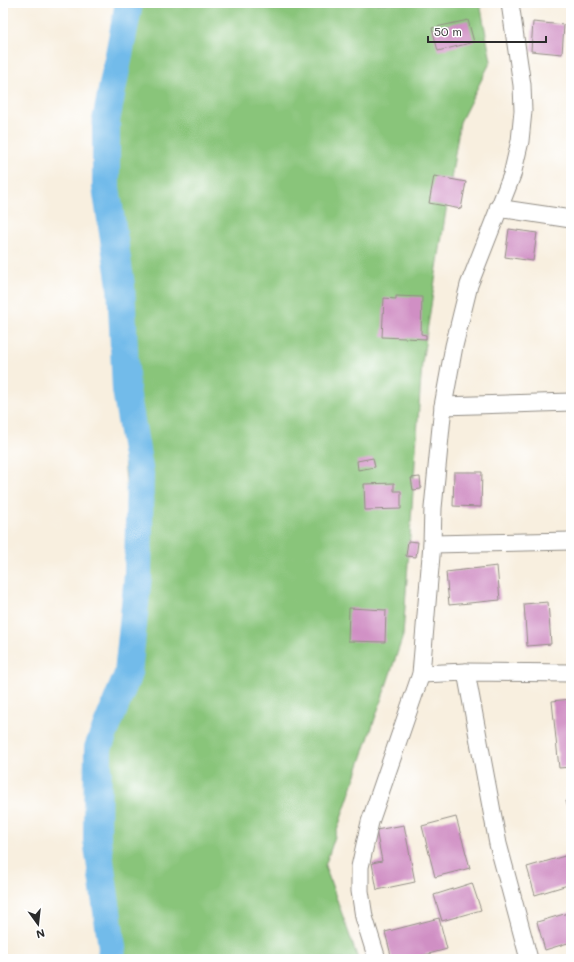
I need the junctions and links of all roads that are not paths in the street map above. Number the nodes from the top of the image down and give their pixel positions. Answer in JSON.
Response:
{"nodes":[{"id":1,"x":510,"y":3,"type":"edge"},
{"id":2,"x":498,"y":208,"type":"junction"},
{"id":3,"x":571,"y":219,"type":"edge"},
{"id":4,"x":571,"y":402,"type":"edge"},
{"id":5,"x":443,"y":406,"type":"junction"},
{"id":6,"x":571,"y":541,"type":"edge"},
{"id":7,"x":432,"y":544,"type":"junction"},
{"id":8,"x":466,"y":672,"type":"junction"},
{"id":9,"x":571,"y":673,"type":"edge"},
{"id":10,"x":421,"y":674,"type":"junction"},
{"id":11,"x":377,"y":959,"type":"edge"},
{"id":12,"x":529,"y":959,"type":"edge"}],
"edges":[{"from":1,"to":2,"type":"street"},
{"from":2,"to":3,"type":"street"},
{"from":2,"to":5,"type":"street"},
{"from":4,"to":5,"type":"street"},
{"from":5,"to":7,"type":"street"},
{"from":6,"to":7,"type":"street"},
{"from":7,"to":10,"type":"street"},
{"from":8,"to":9,"type":"street"},
{"from":8,"to":10,"type":"street"},
{"from":8,"to":12,"type":"street"},
{"from":10,"to":11,"type":"street"}]}
